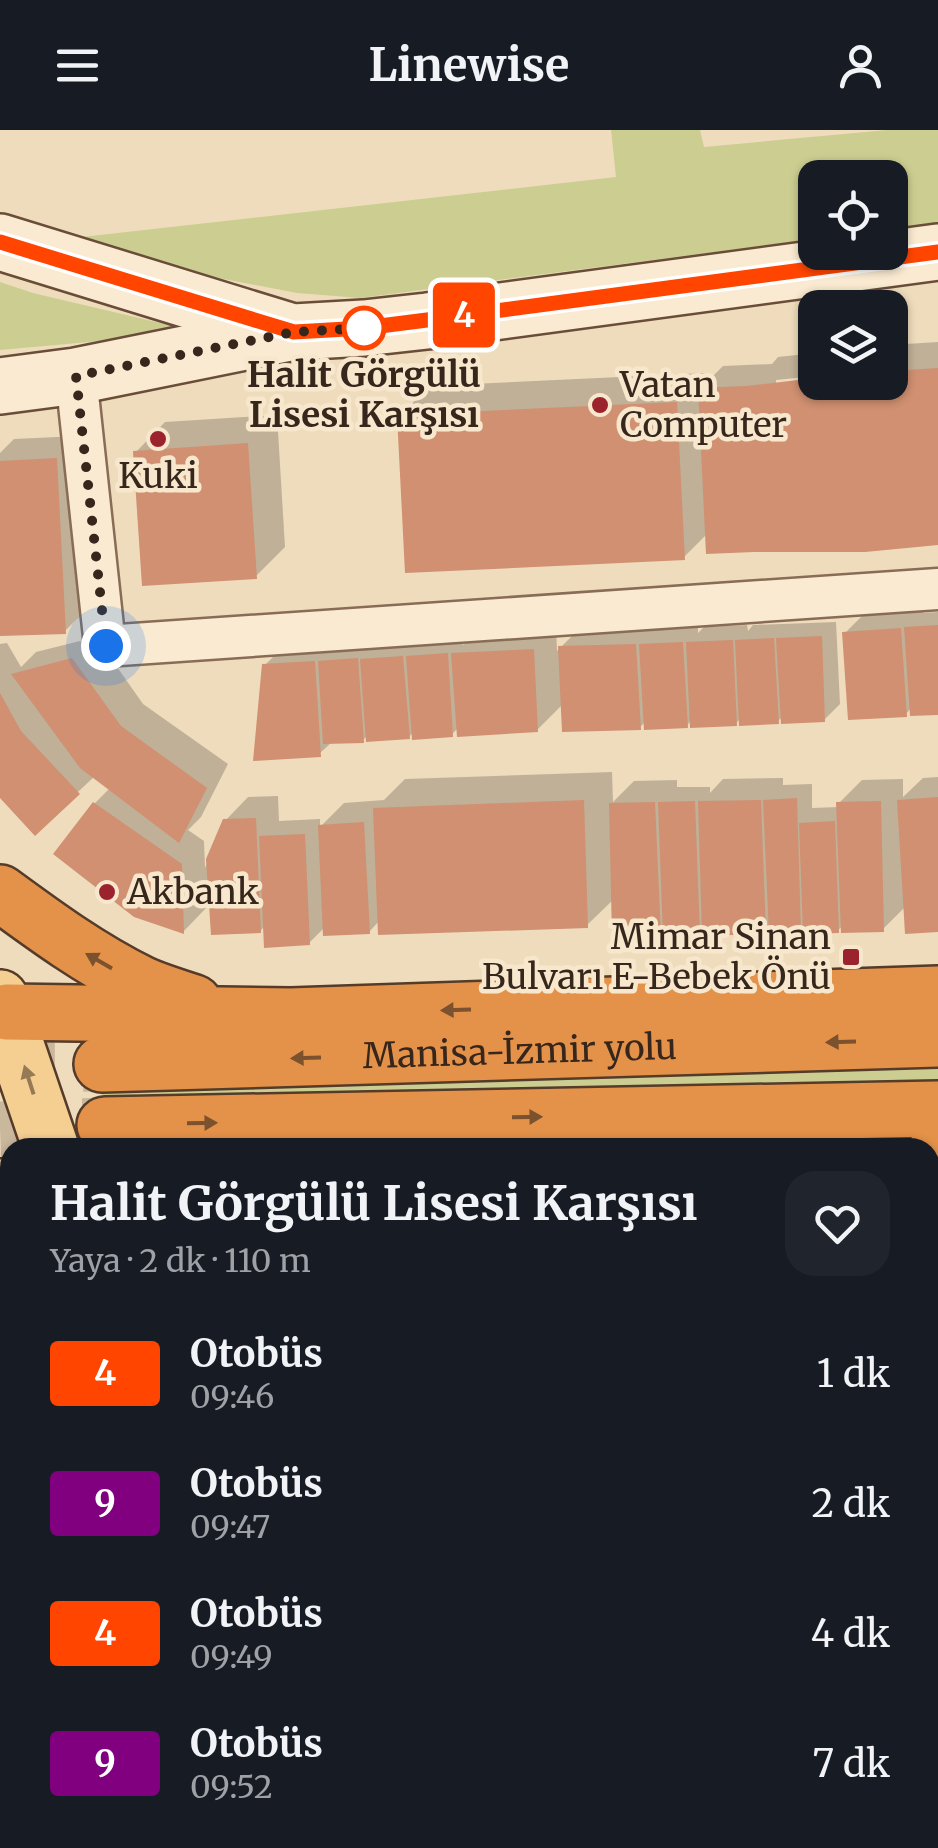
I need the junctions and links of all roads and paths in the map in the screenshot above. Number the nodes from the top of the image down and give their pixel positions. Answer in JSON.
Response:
{"nodes":[{"id":1,"x":0,"y":242,"type":"edge"},
{"id":2,"x":938,"y":252,"type":"edge"},
{"id":3,"x":294,"y":332,"type":"junction"},
{"id":4,"x":76,"y":376,"type":"junction"},
{"id":5,"x":0,"y":386,"type":"edge"},
{"id":6,"x":938,"y":589,"type":"edge"},
{"id":7,"x":0,"y":892,"type":"edge"},
{"id":8,"x":938,"y":994,"type":"edge"},
{"id":9,"x":2,"y":1007,"type":"edge"},
{"id":10,"x":291,"y":1016,"type":"junction"},
{"id":11,"x":100,"y":1039,"type":"junction"},
{"id":12,"x":938,"y":1039,"type":"edge"},
{"id":13,"x":938,"y":1109,"type":"edge"},
{"id":14,"x":96,"y":1136,"type":"edge"},
{"id":15,"x":48,"y":1138,"type":"edge"}],
"edges":[{"from":1,"to":3,"type":"street"},
{"from":2,"to":3,"type":"street"},
{"from":3,"to":4,"type":"street"},
{"from":4,"to":5,"type":"street"},
{"from":4,"to":6,"type":"street"},
{"from":10,"to":7,"type":"highway","one_way":true},
{"from":8,"to":10,"type":"highway","one_way":true},
{"from":9,"to":11,"type":"highway"},
{"from":15,"to":9,"type":"main road","one_way":true},
{"from":10,"to":11,"type":"highway"},
{"from":12,"to":11,"type":"highway","name":"Manisa-İzmir yolu","one_way":true},
{"from":11,"to":14,"type":"highway"},
{"from":14,"to":13,"type":"highway","one_way":true}]}
